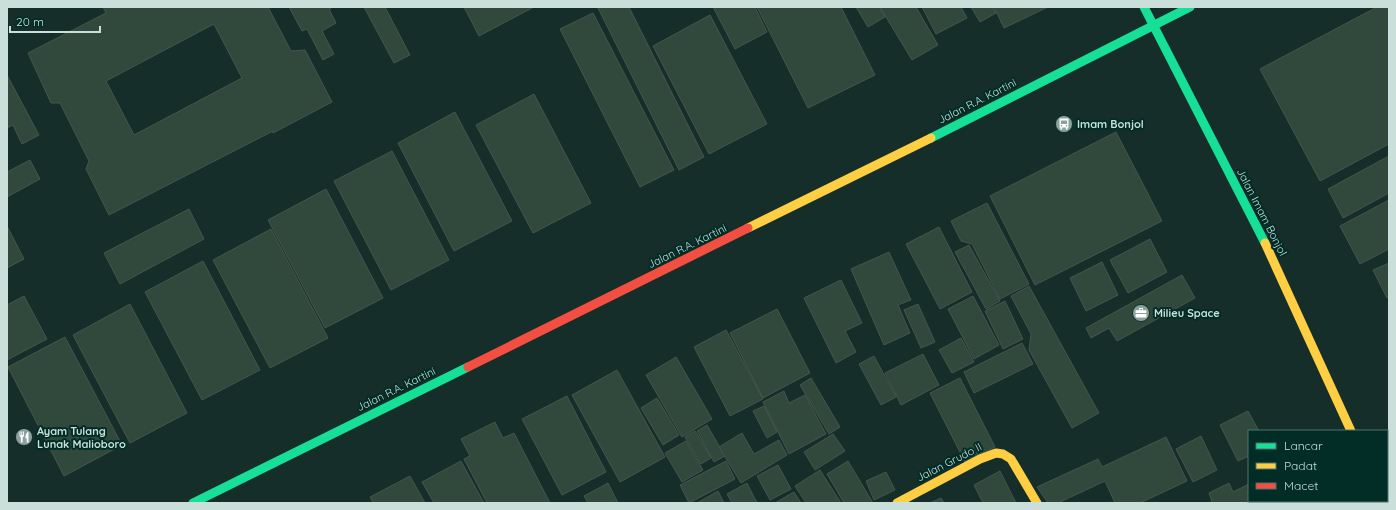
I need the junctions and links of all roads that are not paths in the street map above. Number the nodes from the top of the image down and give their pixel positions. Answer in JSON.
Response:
{"nodes":[{"id":1,"x":1144,"y":7,"type":"edge"},
{"id":2,"x":1190,"y":7,"type":"edge"},
{"id":3,"x":1153,"y":26,"type":"junction"},
{"id":4,"x":1351,"y":430,"type":"edge"},
{"id":5,"x":193,"y":503,"type":"edge"},
{"id":6,"x":897,"y":503,"type":"edge"},
{"id":7,"x":1037,"y":503,"type":"edge"}],
"edges":[{"from":1,"to":3,"type":"street","name":"Jalan Imam Bonjol"},
{"from":2,"to":3,"type":"street","name":"Jalan R.A. Kartini"},
{"from":3,"to":4,"type":"street","name":"Jalan Imam Bonjol"},
{"from":3,"to":5,"type":"street","name":"Jalan R.A. Kartini"},
{"from":6,"to":7,"type":"street","name":"Jalan Grudo II"}]}
